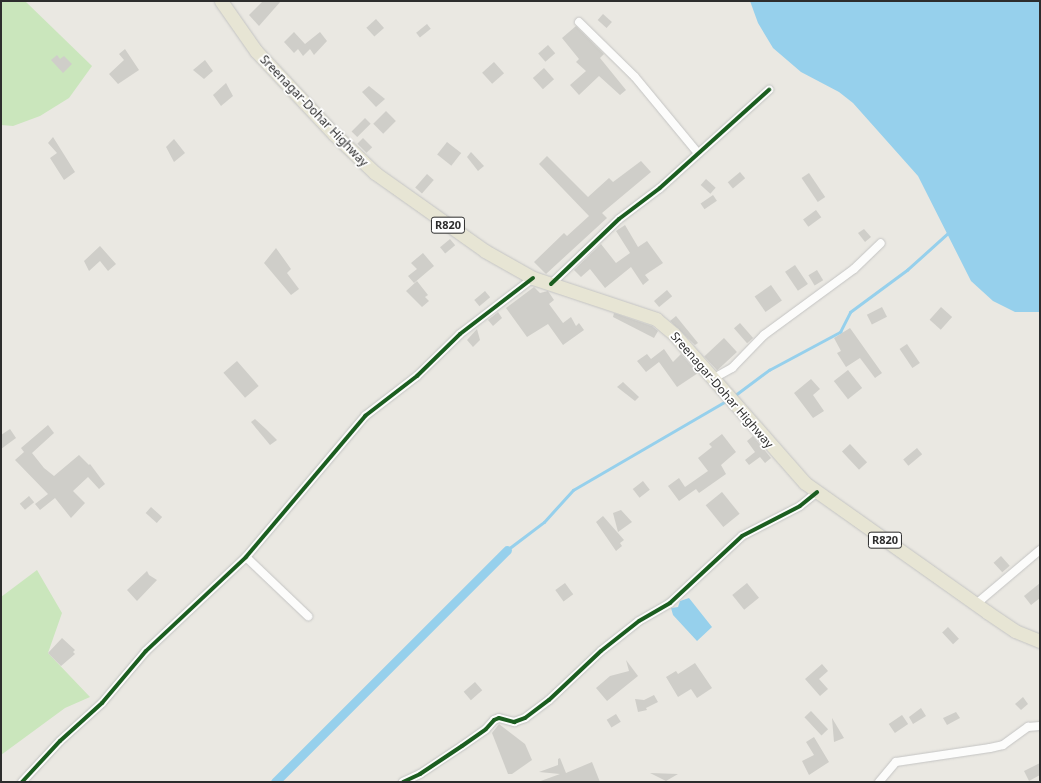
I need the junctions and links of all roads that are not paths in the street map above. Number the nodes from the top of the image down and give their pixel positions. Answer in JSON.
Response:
{"nodes":[{"id":1,"x":221,"y":1,"type":"edge"},
{"id":2,"x":579,"y":22,"type":"dead end"},
{"id":3,"x":769,"y":90,"type":"dead end"},
{"id":4,"x":698,"y":152,"type":"junction"},
{"id":5,"x":881,"y":243,"type":"dead end"},
{"id":6,"x":533,"y":278,"type":"junction"},
{"id":7,"x":551,"y":284,"type":"junction"},
{"id":8,"x":716,"y":381,"type":"junction"},
{"id":9,"x":817,"y":492,"type":"junction"},
{"id":10,"x":1040,"y":550,"type":"edge"},
{"id":11,"x":246,"y":557,"type":"junction"},
{"id":12,"x":976,"y":604,"type":"junction"},
{"id":13,"x":308,"y":616,"type":"dead end"},
{"id":14,"x":1040,"y":641,"type":"edge"},
{"id":15,"x":1040,"y":726,"type":"edge"},
{"id":16,"x":22,"y":782,"type":"edge"},
{"id":17,"x":402,"y":782,"type":"edge"},
{"id":18,"x":880,"y":782,"type":"edge"}],
"edges":[{"from":1,"to":6,"type":"main road","name":"Sreenagar-Dohar Highway","number":"R820"},
{"from":2,"to":4,"type":"street"},
{"from":3,"to":4,"type":"street"},
{"from":4,"to":7,"type":"street"},
{"from":5,"to":8,"type":"street"},
{"from":6,"to":7,"type":"main road","name":"Sreenagar-Dohar Highway","number":"R820"},
{"from":6,"to":11,"type":"street"},
{"from":7,"to":8,"type":"main road","name":"Sreenagar-Dohar Highway","number":"R820"},
{"from":8,"to":9,"type":"main road","name":"Sreenagar-Dohar Highway","number":"R820"},
{"from":9,"to":12,"type":"main road","name":"Sreenagar-Dohar Highway","number":"R820"},
{"from":9,"to":17,"type":"street"},
{"from":10,"to":12,"type":"street"},
{"from":11,"to":13,"type":"street"},
{"from":11,"to":16,"type":"street"},
{"from":12,"to":14,"type":"main road","name":"Sreenagar-Dohar Highway","number":"R820"},
{"from":15,"to":18,"type":"street"}]}
